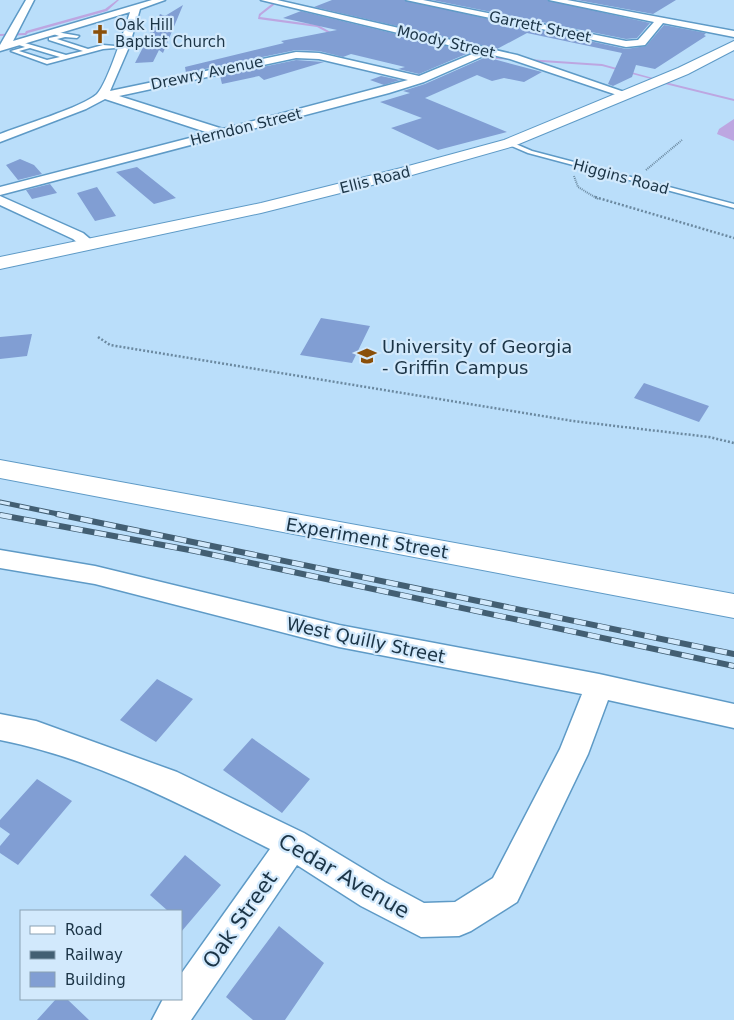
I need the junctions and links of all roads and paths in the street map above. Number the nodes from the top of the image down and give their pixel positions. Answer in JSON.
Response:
{"nodes":[{"id":1,"x":30,"y":0,"type":"edge"},
{"id":2,"x":160,"y":0,"type":"edge"},
{"id":3,"x":265,"y":0,"type":"edge"},
{"id":4,"x":410,"y":0,"type":"edge"},
{"id":5,"x":553,"y":0,"type":"edge"},
{"id":6,"x":634,"y":4,"type":"dead end"},
{"id":7,"x":136,"y":8,"type":"junction"},
{"id":8,"x":620,"y":13,"type":"junction"},
{"id":9,"x":660,"y":20,"type":"junction"},
{"id":10,"x":53,"y":32,"type":"junction"},
{"id":11,"x":734,"y":34,"type":"edge"},
{"id":12,"x":65,"y":36,"type":"junction"},
{"id":13,"x":78,"y":37,"type":"dead end"},
{"id":14,"x":14,"y":38,"type":"junction"},
{"id":15,"x":734,"y":45,"type":"edge"},
{"id":16,"x":31,"y":46,"type":"junction"},
{"id":17,"x":2,"y":47,"type":"edge"},
{"id":18,"x":124,"y":47,"type":"junction"},
{"id":19,"x":88,"y":51,"type":"junction"},
{"id":20,"x":487,"y":51,"type":"junction"},
{"id":21,"x":66,"y":57,"type":"junction"},
{"id":22,"x":420,"y":80,"type":"junction"},
{"id":23,"x":624,"y":94,"type":"junction"},
{"id":24,"x":102,"y":96,"type":"junction"},
{"id":25,"x":221,"y":133,"type":"junction"},
{"id":26,"x":0,"y":138,"type":"edge"},
{"id":27,"x":682,"y":140,"type":"dead end"},
{"id":28,"x":510,"y":143,"type":"junction"},
{"id":29,"x":567,"y":162,"type":"junction"},
{"id":30,"x":634,"y":180,"type":"junction"},
{"id":31,"x":0,"y":191,"type":"edge"},
{"id":32,"x":0,"y":200,"type":"edge"},
{"id":33,"x":734,"y":206,"type":"edge"},
{"id":34,"x":734,"y":238,"type":"edge"},
{"id":35,"x":88,"y":244,"type":"junction"},
{"id":36,"x":0,"y":263,"type":"edge"},
{"id":37,"x":98,"y":337,"type":"dead end"},
{"id":38,"x":734,"y":443,"type":"edge"},
{"id":39,"x":0,"y":469,"type":"edge"},
{"id":40,"x":0,"y":559,"type":"edge"},
{"id":41,"x":734,"y":606,"type":"edge"},
{"id":42,"x":599,"y":686,"type":"junction"},
{"id":43,"x":734,"y":716,"type":"edge"},
{"id":44,"x":0,"y":727,"type":"edge"},
{"id":45,"x":293,"y":844,"type":"junction"},
{"id":46,"x":170,"y":1020,"type":"edge"}],
"edges":[{"from":1,"to":14,"type":"street"},
{"from":2,"to":7,"type":"street"},
{"from":3,"to":20,"type":"street","name":"Moody Street"},
{"from":4,"to":9,"type":"street","name":"Garrett Street"},
{"from":5,"to":8,"type":"street"},
{"from":6,"to":8,"type":"street"},
{"from":7,"to":10,"type":"street"},
{"from":7,"to":18,"type":"street"},
{"from":8,"to":9,"type":"street"},
{"from":9,"to":11,"type":"street"},
{"from":10,"to":12,"type":"lane"},
{"from":10,"to":14,"type":"street"},
{"from":12,"to":13,"type":"lane"},
{"from":12,"to":19,"type":"lane"},
{"from":14,"to":16,"type":"lane"},
{"from":14,"to":17,"type":"street"},
{"from":15,"to":23,"type":"street","name":"Ellis Road"},
{"from":16,"to":21,"type":"lane"},
{"from":16,"to":21,"type":"lane"},
{"from":18,"to":19,"type":"lane"},
{"from":18,"to":24,"type":"street"},
{"from":19,"to":21,"type":"lane"},
{"from":20,"to":22,"type":"street","name":"Herndon Street"},
{"from":20,"to":23,"type":"street","name":"Moody Street"},
{"from":22,"to":24,"type":"street","name":"Drewry Avenue"},
{"from":22,"to":25,"type":"street","name":"Herndon Street"},
{"from":23,"to":28,"type":"street","name":"Ellis Road"},
{"from":24,"to":25,"type":"street"},
{"from":24,"to":26,"type":"street","name":"Drewry Avenue"},
{"from":25,"to":31,"type":"street","name":"Herndon Street"},
{"from":27,"to":30,"type":"path"},
{"from":28,"to":29,"type":"lane","name":"Higgins Road"},
{"from":28,"to":35,"type":"street","name":"Ellis Road"},
{"from":29,"to":30,"type":"lane","name":"Higgins Road"},
{"from":29,"to":34,"type":"path"},
{"from":30,"to":33,"type":"lane","name":"Higgins Road"},
{"from":32,"to":35,"type":"street"},
{"from":35,"to":36,"type":"street","name":"Ellis Road"},
{"from":37,"to":38,"type":"path"},
{"from":39,"to":41,"type":"street","name":"Experiment Street"},
{"from":40,"to":42,"type":"street","name":"West Quilly Street"},
{"from":42,"to":43,"type":"street","name":"West Quilly Street"},
{"from":42,"to":45,"type":"street","name":"Cedar Avenue"},
{"from":44,"to":45,"type":"street","name":"Cedar Avenue"},
{"from":45,"to":46,"type":"street","name":"Oak Street"}]}
